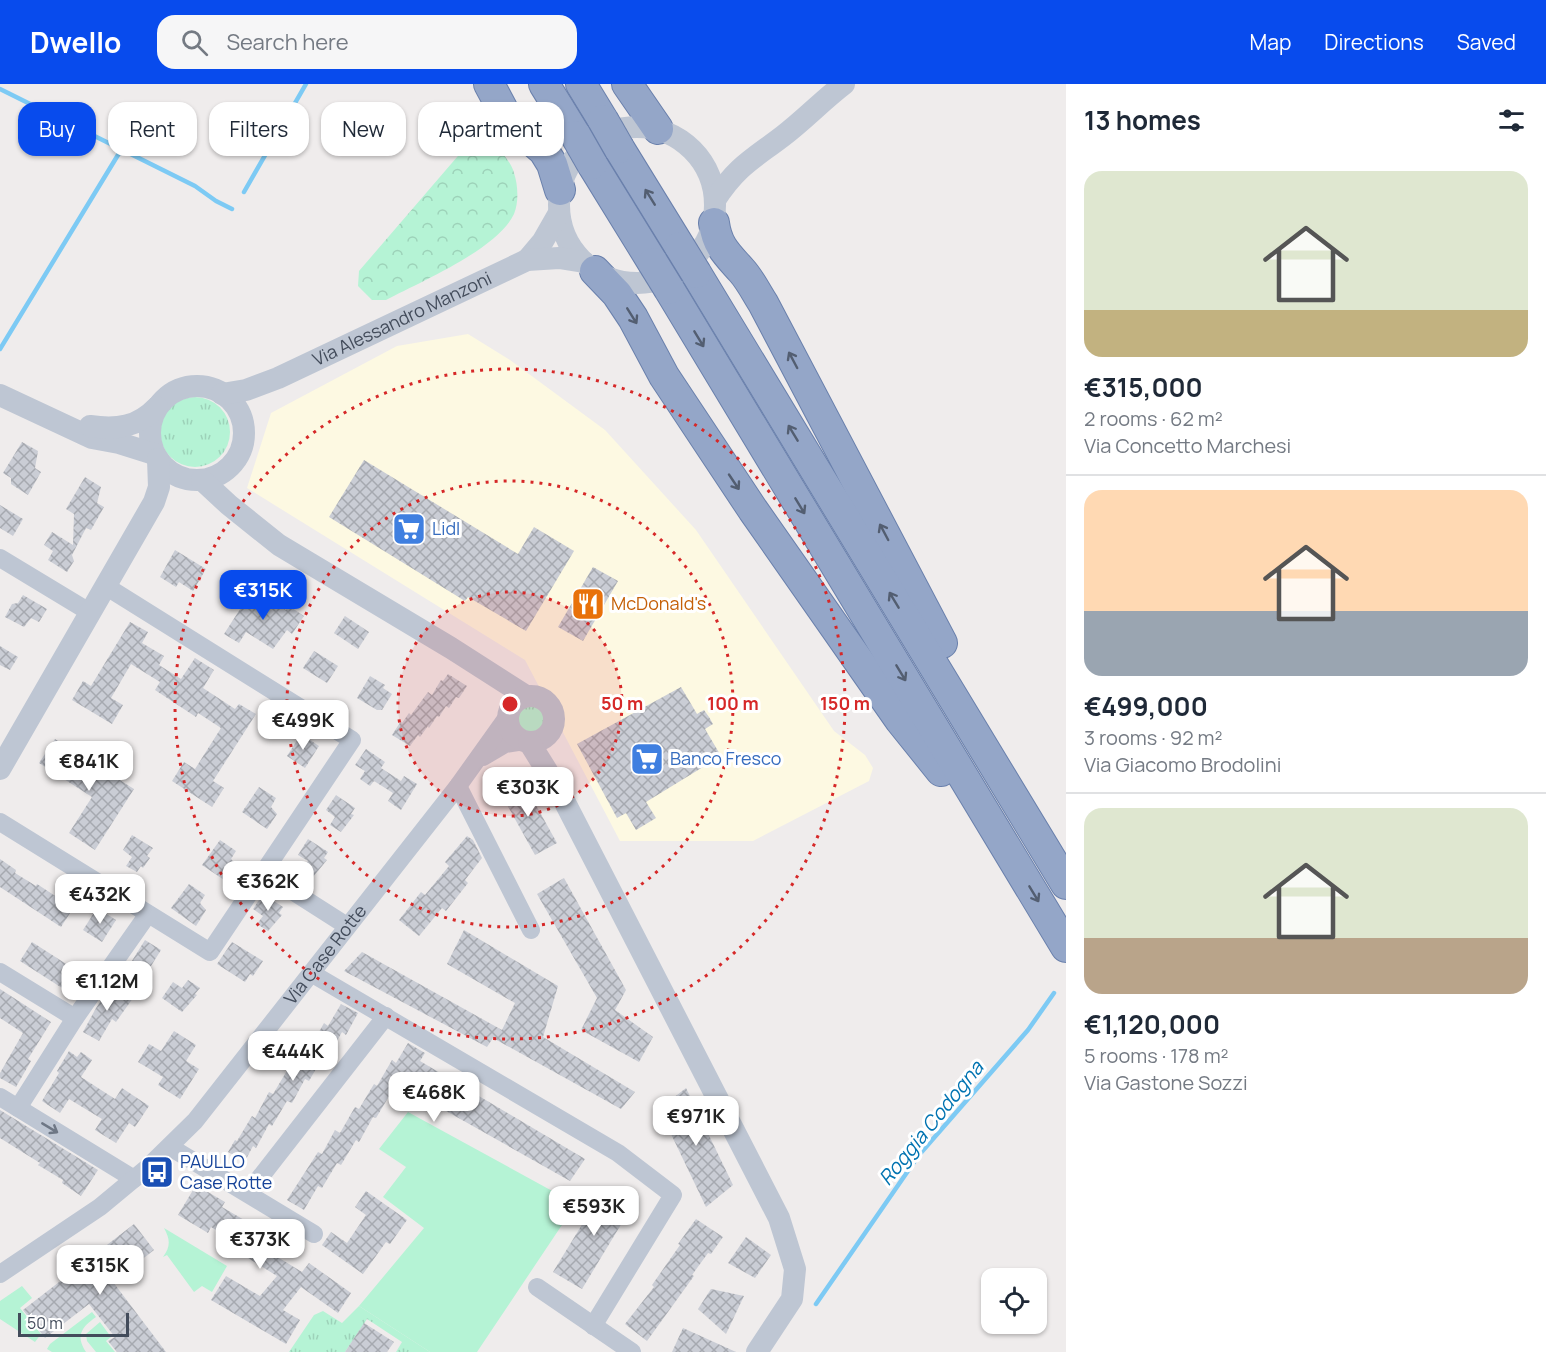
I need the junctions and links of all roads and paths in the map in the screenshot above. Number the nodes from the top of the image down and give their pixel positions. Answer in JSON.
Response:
{"nodes":[{"id":1,"x":489,"y":84,"type":"edge"},
{"id":2,"x":544,"y":84,"type":"edge"},
{"id":3,"x":581,"y":84,"type":"edge"},
{"id":4,"x":627,"y":84,"type":"edge"},
{"id":5,"x":844,"y":84,"type":"edge"},
{"id":6,"x":658,"y":129,"type":"junction"},
{"id":7,"x":699,"y":157,"type":"junction"},
{"id":8,"x":749,"y":159,"type":"junction"},
{"id":9,"x":560,"y":201,"type":"junction"},
{"id":10,"x":715,"y":211,"type":"junction"},
{"id":11,"x":527,"y":260,"type":"junction"},
{"id":12,"x":590,"y":266,"type":"junction"},
{"id":13,"x":278,"y":378,"type":"junction"},
{"id":14,"x":222,"y":394,"type":"junction"},
{"id":15,"x":0,"y":395,"type":"edge"},
{"id":16,"x":157,"y":407,"type":"junction"},
{"id":17,"x":50,"y":420,"type":"junction"},
{"id":18,"x":243,"y":427,"type":"junction"},
{"id":19,"x":156,"y":457,"type":"junction"},
{"id":20,"x":233,"y":464,"type":"junction"},
{"id":21,"x":198,"y":480,"type":"junction"},
{"id":22,"x":248,"y":519,"type":"junction"},
{"id":23,"x":142,"y":526,"type":"junction"},
{"id":24,"x":0,"y":558,"type":"edge"},
{"id":25,"x":106,"y":587,"type":"junction"},
{"id":26,"x":91,"y":613,"type":"junction"},
{"id":27,"x":481,"y":668,"type":"junction"},
{"id":28,"x":526,"y":696,"type":"junction"},
{"id":29,"x":508,"y":714,"type":"junction"},
{"id":30,"x":550,"y":732,"type":"junction"},
{"id":31,"x":527,"y":741,"type":"junction"},
{"id":32,"x":476,"y":761,"type":"junction"},
{"id":33,"x":0,"y":768,"type":"edge"},
{"id":34,"x":458,"y":786,"type":"junction"},
{"id":35,"x":557,"y":788,"type":"junction"},
{"id":36,"x":0,"y":822,"type":"edge"},
{"id":37,"x":1044,"y":846,"type":"junction"},
{"id":38,"x":1016,"y":864,"type":"junction"},
{"id":39,"x":264,"y":873,"type":"junction"},
{"id":40,"x":1066,"y":884,"type":"edge"},
{"id":41,"x":148,"y":914,"type":"junction"},
{"id":42,"x":347,"y":926,"type":"junction"},
{"id":43,"x":531,"y":930,"type":"dead end"},
{"id":44,"x":1066,"y":947,"type":"edge"},
{"id":45,"x":0,"y":972,"type":"edge"},
{"id":46,"x":311,"y":973,"type":"junction"},
{"id":47,"x":386,"y":1016,"type":"junction"},
{"id":48,"x":75,"y":1018,"type":"junction"},
{"id":49,"x":0,"y":1097,"type":"edge"},
{"id":50,"x":18,"y":1108,"type":"junction"},
{"id":51,"x":170,"y":1147,"type":"junction"},
{"id":52,"x":134,"y":1179,"type":"junction"},
{"id":53,"x":248,"y":1193,"type":"junction"},
{"id":54,"x":314,"y":1234,"type":"dead end"},
{"id":55,"x":0,"y":1274,"type":"edge"},
{"id":56,"x":537,"y":1287,"type":"dead end"},
{"id":57,"x":593,"y":1326,"type":"junction"},
{"id":58,"x":632,"y":1352,"type":"edge"},
{"id":59,"x":757,"y":1352,"type":"edge"}],
"edges":[{"from":1,"to":9,"type":"highway"},
{"from":2,"to":38,"type":"highway","one_way":true,"bridge":true},
{"from":37,"to":3,"type":"highway","one_way":true,"bridge":true},
{"from":4,"to":6,"type":"highway"},
{"from":5,"to":8,"type":"street"},
{"from":6,"to":7,"type":"street"},
{"from":6,"to":9,"type":"street"},
{"from":7,"to":8,"type":"street"},
{"from":7,"to":10,"type":"street"},
{"from":8,"to":10,"type":"street"},
{"from":9,"to":11,"type":"street","name":"Via Alessandro Manzoni"},
{"from":9,"to":12,"type":"street"},
{"from":10,"to":12,"type":"street"},
{"from":37,"to":10,"type":"highway","one_way":true},
{"from":11,"to":12,"type":"street","name":"Via Alessandro Manzoni"},
{"from":11,"to":13,"type":"street","name":"Via Alessandro Manzoni"},
{"from":12,"to":38,"type":"highway","one_way":true},
{"from":13,"to":14,"type":"street","name":"Via Alessandro Manzoni"},
{"from":13,"to":18,"type":"street","name":"Via Alessandro Manzoni"},
{"from":14,"to":16,"type":"street"},
{"from":14,"to":18,"type":"street"},
{"from":15,"to":17,"type":"street"},
{"from":16,"to":17,"type":"street"},
{"from":16,"to":19,"type":"street"},
{"from":17,"to":19,"type":"street"},
{"from":18,"to":20,"type":"street"},
{"from":19,"to":21,"type":"street"},
{"from":19,"to":23,"type":"street"},
{"from":20,"to":21,"type":"street"},
{"from":20,"to":22,"type":"street"},
{"from":21,"to":22,"type":"street"},
{"from":21,"to":23,"type":"street"},
{"from":22,"to":27,"type":"street"},
{"from":23,"to":25,"type":"street"},
{"from":24,"to":26,"type":"street"},
{"from":25,"to":26,"type":"street"},
{"from":25,"to":39,"type":"street"},
{"from":26,"to":33,"type":"street"},
{"from":27,"to":28,"type":"street"},
{"from":27,"to":29,"type":"street"},
{"from":28,"to":29,"type":"street"},
{"from":28,"to":30,"type":"street"},
{"from":29,"to":31,"type":"street"},
{"from":29,"to":32,"type":"street","name":"Via Case Rotte"},
{"from":30,"to":31,"type":"street"},
{"from":30,"to":35,"type":"street"},
{"from":31,"to":32,"type":"street","name":"Via Case Rotte"},
{"from":31,"to":35,"type":"street"},
{"from":32,"to":34,"type":"street","name":"Via Case Rotte"},
{"from":34,"to":42,"type":"street","name":"Via Case Rotte"},
{"from":34,"to":43,"type":"street"},
{"from":35,"to":59,"type":"street"},
{"from":36,"to":41,"type":"street"},
{"from":37,"to":40,"type":"highway"},
{"from":38,"to":44,"type":"highway","one_way":true},
{"from":39,"to":41,"type":"street"},
{"from":39,"to":42,"type":"street"},
{"from":41,"to":48,"type":"street"},
{"from":42,"to":46,"type":"street","name":"Via Case Rotte"},
{"from":45,"to":48,"type":"street"},
{"from":46,"to":47,"type":"street"},
{"from":46,"to":51,"type":"street","name":"Via Case Rotte"},
{"from":47,"to":53,"type":"street"},
{"from":47,"to":57,"type":"street"},
{"from":48,"to":50,"type":"street"},
{"from":49,"to":50,"type":"street"},
{"from":50,"to":52,"type":"street","one_way":true},
{"from":51,"to":52,"type":"street","name":"Via Case Rotte"},
{"from":51,"to":53,"type":"street"},
{"from":52,"to":55,"type":"street","name":"Via Case Rotte"},
{"from":53,"to":54,"type":"street"},
{"from":56,"to":57,"type":"street"},
{"from":57,"to":58,"type":"street"}]}
